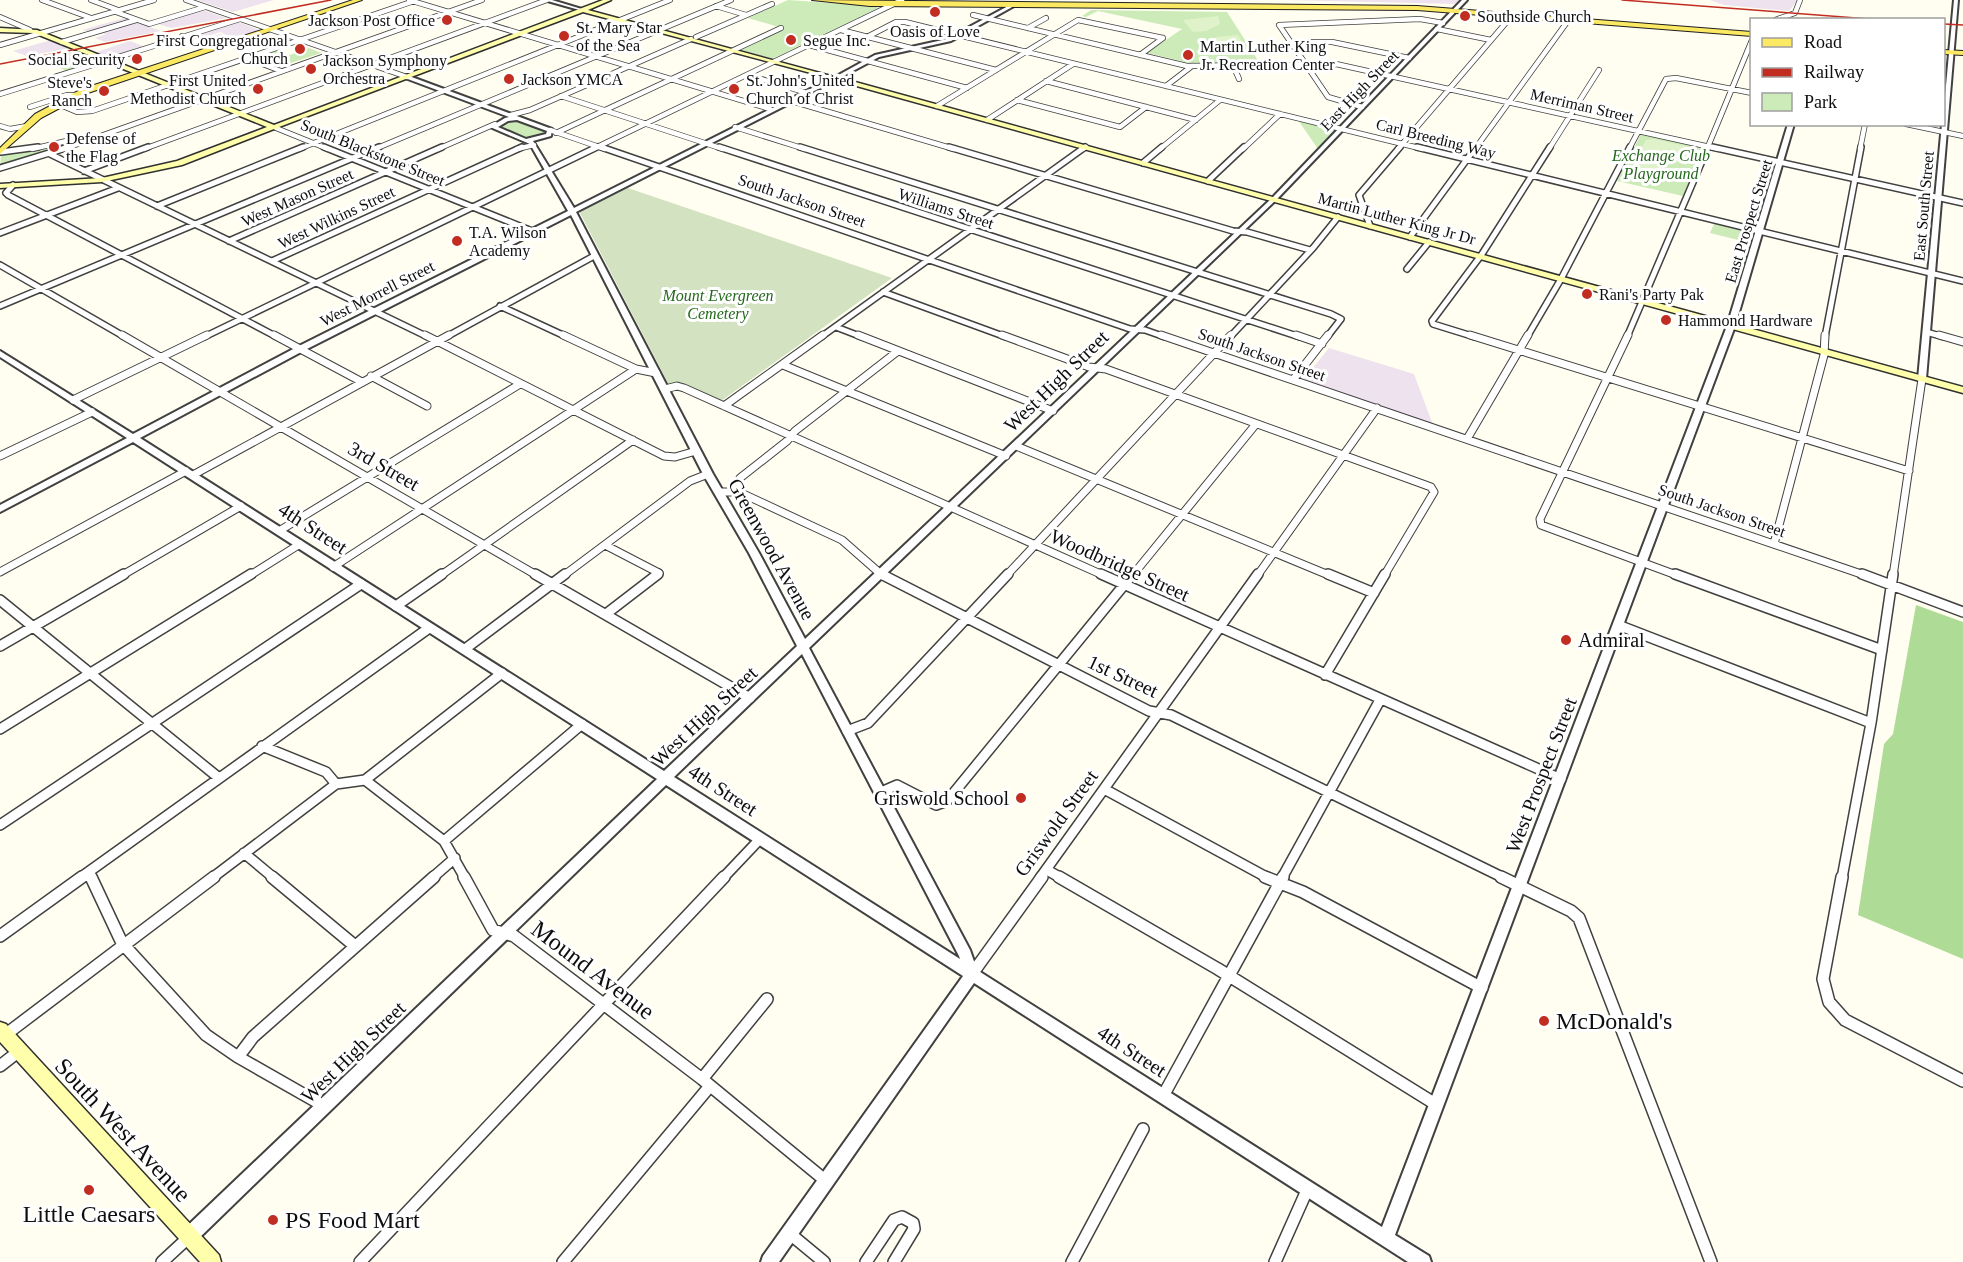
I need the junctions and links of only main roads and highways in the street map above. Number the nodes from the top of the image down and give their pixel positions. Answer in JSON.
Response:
{"nodes":[{"id":1,"x":358,"y":0,"type":"edge"},
{"id":2,"x":608,"y":0,"type":"edge"},
{"id":3,"x":815,"y":0,"type":"edge"},
{"id":4,"x":583,"y":10,"type":"junction"},
{"id":5,"x":0,"y":30,"type":"edge"},
{"id":6,"x":1750,"y":34,"type":"edge"},
{"id":7,"x":1947,"y":52,"type":"edge"},
{"id":8,"x":1963,"y":53,"type":"edge"},
{"id":9,"x":137,"y":72,"type":"junction"},
{"id":10,"x":276,"y":128,"type":"junction"},
{"id":11,"x":1,"y":152,"type":"edge"},
{"id":12,"x":0,"y":186,"type":"edge"},
{"id":13,"x":1963,"y":390,"type":"edge"},
{"id":14,"x":2,"y":1032,"type":"edge"},
{"id":15,"x":212,"y":1262,"type":"edge"}],
"edges":[{"from":1,"to":9,"type":"main road"},
{"from":2,"to":4,"type":"main road"},
{"from":3,"to":6,"type":"main road"},
{"from":4,"to":10,"type":"main road"},
{"from":4,"to":13,"type":"main road","name":"Martin Luther King Jr Dr"},
{"from":5,"to":9,"type":"main road","name":"South Blackstone Street"},
{"from":7,"to":8,"type":"main road"},
{"from":9,"to":10,"type":"main road","name":"South Blackstone Street"},
{"from":9,"to":11,"type":"main road"},
{"from":10,"to":12,"type":"main road"},
{"from":14,"to":15,"type":"main road","name":"South West Avenue"}]}
